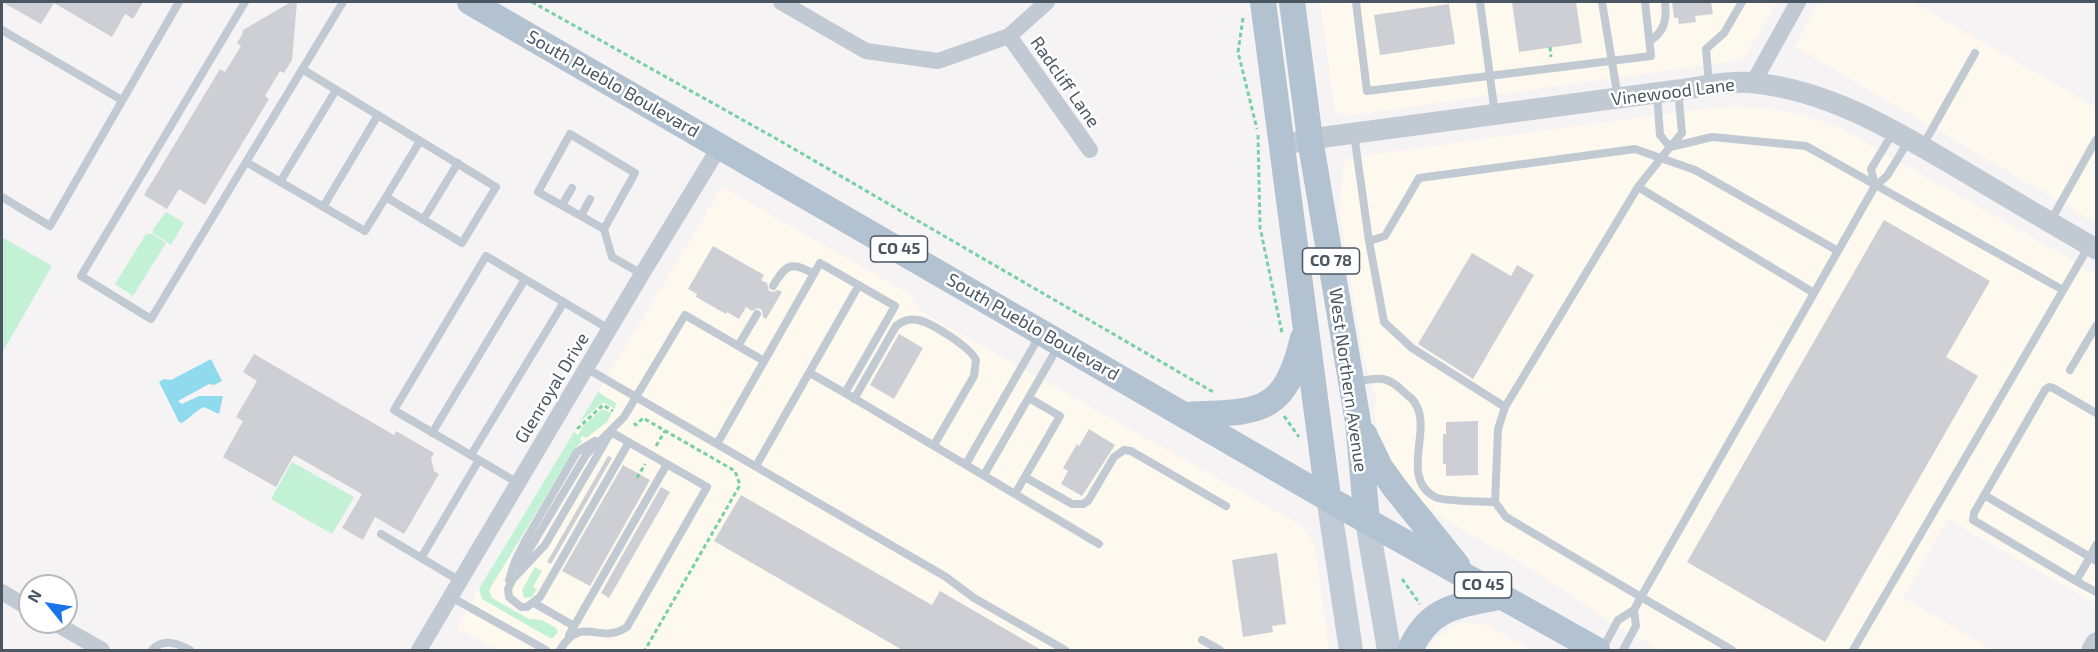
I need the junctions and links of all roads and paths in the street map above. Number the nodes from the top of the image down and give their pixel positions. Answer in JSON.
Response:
{"nodes":[{"id":1,"x":179,"y":2,"type":"edge"},
{"id":2,"x":245,"y":2,"type":"edge"},
{"id":3,"x":343,"y":2,"type":"edge"},
{"id":4,"x":470,"y":2,"type":"edge"},
{"id":5,"x":532,"y":2,"type":"edge"},
{"id":6,"x":781,"y":2,"type":"edge"},
{"id":7,"x":1047,"y":2,"type":"edge"},
{"id":8,"x":1263,"y":2,"type":"edge"},
{"id":9,"x":1293,"y":2,"type":"edge"},
{"id":10,"x":1356,"y":2,"type":"edge"},
{"id":11,"x":1480,"y":2,"type":"edge"},
{"id":12,"x":1602,"y":2,"type":"edge"},
{"id":13,"x":1645,"y":2,"type":"edge"},
{"id":14,"x":1665,"y":2,"type":"edge"},
{"id":15,"x":1742,"y":2,"type":"edge"},
{"id":16,"x":1798,"y":2,"type":"edge"},
{"id":17,"x":1243,"y":17,"type":"dead end"},
{"id":18,"x":2,"y":30,"type":"edge"},
{"id":19,"x":1009,"y":36,"type":"junction"},
{"id":20,"x":1650,"y":41,"type":"junction"},
{"id":21,"x":1975,"y":53,"type":"dead end"},
{"id":22,"x":1612,"y":61,"type":"junction"},
{"id":23,"x":302,"y":69,"type":"junction"},
{"id":24,"x":1491,"y":76,"type":"junction"},
{"id":25,"x":1753,"y":83,"type":"junction"},
{"id":26,"x":1709,"y":86,"type":"junction"},
{"id":27,"x":336,"y":90,"type":"junction"},
{"id":28,"x":1667,"y":91,"type":"junction"},
{"id":29,"x":1618,"y":98,"type":"junction"},
{"id":30,"x":122,"y":100,"type":"junction"},
{"id":31,"x":1495,"y":114,"type":"junction"},
{"id":32,"x":378,"y":115,"type":"junction"},
{"id":33,"x":1354,"y":133,"type":"junction"},
{"id":34,"x":1310,"y":139,"type":"junction"},
{"id":35,"x":1909,"y":139,"type":"junction"},
{"id":36,"x":2097,"y":140,"type":"edge"},
{"id":37,"x":420,"y":141,"type":"junction"},
{"id":38,"x":1283,"y":145,"type":"junction"},
{"id":39,"x":720,"y":146,"type":"junction"},
{"id":40,"x":1670,"y":147,"type":"junction"},
{"id":41,"x":594,"y":148,"type":"junction"},
{"id":42,"x":1090,"y":150,"type":"dead end"},
{"id":43,"x":1660,"y":156,"type":"junction"},
{"id":44,"x":588,"y":158,"type":"dead end"},
{"id":45,"x":612,"y":159,"type":"junction"},
{"id":46,"x":246,"y":162,"type":"junction"},
{"id":47,"x":458,"y":163,"type":"junction"},
{"id":48,"x":607,"y":168,"type":"dead end"},
{"id":49,"x":280,"y":182,"type":"junction"},
{"id":50,"x":1875,"y":186,"type":"junction"},
{"id":51,"x":1638,"y":187,"type":"junction"},
{"id":52,"x":572,"y":188,"type":"dead end"},
{"id":53,"x":2,"y":197,"type":"edge"},
{"id":54,"x":386,"y":197,"type":"junction"},
{"id":55,"x":590,"y":199,"type":"dead end"},
{"id":56,"x":562,"y":205,"type":"junction"},
{"id":57,"x":323,"y":207,"type":"junction"},
{"id":58,"x":581,"y":216,"type":"junction"},
{"id":59,"x":423,"y":220,"type":"junction"},
{"id":60,"x":2050,"y":222,"type":"junction"},
{"id":61,"x":604,"y":229,"type":"junction"},
{"id":62,"x":1369,"y":241,"type":"junction"},
{"id":63,"x":2093,"y":247,"type":"edge"},
{"id":64,"x":1838,"y":251,"type":"junction"},
{"id":65,"x":642,"y":274,"type":"junction"},
{"id":66,"x":814,"y":274,"type":"junction"},
{"id":67,"x":525,"y":279,"type":"junction"},
{"id":68,"x":859,"y":285,"type":"junction"},
{"id":69,"x":773,"y":286,"type":"dead end"},
{"id":70,"x":2063,"y":290,"type":"junction"},
{"id":71,"x":1814,"y":293,"type":"junction"},
{"id":72,"x":564,"y":302,"type":"junction"},
{"id":73,"x":757,"y":314,"type":"dead end"},
{"id":74,"x":1306,"y":326,"type":"junction"},
{"id":75,"x":609,"y":329,"type":"junction"},
{"id":76,"x":2095,"y":331,"type":"edge"},
{"id":77,"x":1051,"y":338,"type":"junction"},
{"id":78,"x":1283,"y":342,"type":"dead end"},
{"id":79,"x":738,"y":346,"type":"junction"},
{"id":80,"x":764,"y":362,"type":"junction"},
{"id":81,"x":586,"y":368,"type":"junction"},
{"id":82,"x":2070,"y":370,"type":"dead end"},
{"id":83,"x":810,"y":373,"type":"junction"},
{"id":84,"x":1351,"y":383,"type":"junction"},
{"id":85,"x":845,"y":393,"type":"junction"},
{"id":86,"x":636,"y":397,"type":"junction"},
{"id":87,"x":1222,"y":397,"type":"dead end"},
{"id":88,"x":1029,"y":398,"type":"junction"},
{"id":89,"x":854,"y":399,"type":"junction"},
{"id":90,"x":1505,"y":407,"type":"junction"},
{"id":91,"x":1279,"y":410,"type":"dead end"},
{"id":92,"x":2097,"y":413,"type":"edge"},
{"id":93,"x":1186,"y":415,"type":"junction"},
{"id":94,"x":624,"y":417,"type":"junction"},
{"id":95,"x":1358,"y":422,"type":"junction"},
{"id":96,"x":577,"y":429,"type":"dead end"},
{"id":97,"x":611,"y":432,"type":"junction"},
{"id":98,"x":432,"y":433,"type":"junction"},
{"id":99,"x":629,"y":442,"type":"junction"},
{"id":100,"x":1302,"y":442,"type":"dead end"},
{"id":101,"x":717,"y":444,"type":"junction"},
{"id":102,"x":934,"y":445,"type":"junction"},
{"id":103,"x":475,"y":458,"type":"junction"},
{"id":104,"x":667,"y":464,"type":"junction"},
{"id":105,"x":966,"y":464,"type":"junction"},
{"id":106,"x":756,"y":466,"type":"junction"},
{"id":107,"x":984,"y":475,"type":"junction"},
{"id":108,"x":1025,"y":477,"type":"junction"},
{"id":109,"x":518,"y":483,"type":"junction"},
{"id":110,"x":1016,"y":494,"type":"junction"},
{"id":111,"x":1984,"y":495,"type":"junction"},
{"id":112,"x":1328,"y":497,"type":"junction"},
{"id":113,"x":1495,"y":502,"type":"junction"},
{"id":114,"x":1226,"y":506,"type":"dead end"},
{"id":115,"x":1367,"y":521,"type":"junction"},
{"id":116,"x":381,"y":534,"type":"dead end"},
{"id":117,"x":1099,"y":544,"type":"dead end"},
{"id":118,"x":2097,"y":546,"type":"edge"},
{"id":119,"x":421,"y":558,"type":"junction"},
{"id":120,"x":2093,"y":559,"type":"edge"},
{"id":121,"x":1465,"y":575,"type":"junction"},
{"id":122,"x":1402,"y":579,"type":"dead end"},
{"id":123,"x":460,"y":581,"type":"junction"},
{"id":124,"x":2076,"y":581,"type":"junction"},
{"id":125,"x":508,"y":589,"type":"junction"},
{"id":126,"x":2,"y":592,"type":"edge"},
{"id":127,"x":2097,"y":592,"type":"edge"},
{"id":128,"x":1502,"y":596,"type":"junction"},
{"id":129,"x":451,"y":597,"type":"junction"},
{"id":130,"x":1641,"y":597,"type":"junction"},
{"id":131,"x":18,"y":602,"type":"edge"},
{"id":132,"x":534,"y":603,"type":"junction"},
{"id":133,"x":1634,"y":610,"type":"junction"},
{"id":134,"x":1424,"y":611,"type":"dead end"},
{"id":135,"x":574,"y":626,"type":"junction"},
{"id":136,"x":73,"y":634,"type":"edge"},
{"id":137,"x":567,"y":639,"type":"junction"},
{"id":138,"x":1202,"y":640,"type":"dead end"},
{"id":139,"x":2097,"y":643,"type":"edge"},
{"id":140,"x":102,"y":651,"type":"edge"},
{"id":141,"x":152,"y":651,"type":"edge"},
{"id":142,"x":190,"y":651,"type":"edge"},
{"id":143,"x":419,"y":651,"type":"edge"},
{"id":144,"x":546,"y":651,"type":"edge"},
{"id":145,"x":560,"y":651,"type":"edge"},
{"id":146,"x":645,"y":651,"type":"edge"},
{"id":147,"x":1065,"y":651,"type":"edge"},
{"id":148,"x":1220,"y":651,"type":"edge"},
{"id":149,"x":1351,"y":651,"type":"edge"},
{"id":150,"x":1389,"y":651,"type":"edge"},
{"id":151,"x":1410,"y":651,"type":"edge"},
{"id":152,"x":1599,"y":651,"type":"edge"},
{"id":153,"x":1623,"y":651,"type":"edge"},
{"id":154,"x":1732,"y":651,"type":"edge"},
{"id":155,"x":1853,"y":651,"type":"edge"},
{"id":156,"x":2092,"y":651,"type":"edge"}],
"edges":[{"from":1,"to":30,"type":"lane"},
{"from":2,"to":46,"type":"lane"},
{"from":3,"to":23,"type":"lane"},
{"from":4,"to":39,"type":"main road","name":"South Pueblo Boulevard","number":"CO 45"},
{"from":5,"to":87,"type":"path"},
{"from":6,"to":19,"type":"street","name":"Radcliff Lane"},
{"from":7,"to":19,"type":"street","name":"Radcliff Lane"},
{"from":8,"to":38,"type":"main road","name":"West Northern Avenue","number":"CO 78"},
{"from":9,"to":34,"type":"main road","name":"West Northern Avenue","number":"CO 78"},
{"from":10,"to":24,"type":"lane"},
{"from":11,"to":24,"type":"lane"},
{"from":12,"to":22,"type":"lane"},
{"from":13,"to":20,"type":"lane"},
{"from":14,"to":20,"type":"lane"},
{"from":15,"to":26,"type":"lane"},
{"from":16,"to":25,"type":"street"},
{"from":17,"to":78,"type":"path"},
{"from":18,"to":30,"type":"lane"},
{"from":19,"to":42,"type":"street","name":"Radcliff Lane"},
{"from":20,"to":22,"type":"lane"},
{"from":21,"to":35,"type":"lane"},
{"from":22,"to":24,"type":"lane"},
{"from":22,"to":29,"type":"lane"},
{"from":23,"to":27,"type":"lane"},
{"from":23,"to":46,"type":"lane"},
{"from":24,"to":31,"type":"lane"},
{"from":25,"to":26,"type":"street","name":"Vinewood Lane"},
{"from":25,"to":35,"type":"street","name":"Vinewood Lane"},
{"from":26,"to":28,"type":"street","name":"Vinewood Lane"},
{"from":27,"to":32,"type":"lane"},
{"from":27,"to":49,"type":"lane"},
{"from":28,"to":29,"type":"street","name":"Vinewood Lane"},
{"from":28,"to":40,"type":"lane"},
{"from":28,"to":40,"type":"lane"},
{"from":29,"to":31,"type":"street","name":"Vinewood Lane"},
{"from":30,"to":53,"type":"lane"},
{"from":31,"to":33,"type":"street","name":"Vinewood Lane"},
{"from":32,"to":37,"type":"lane"},
{"from":32,"to":57,"type":"lane"},
{"from":33,"to":34,"type":"street","name":"Vinewood Lane"},
{"from":33,"to":62,"type":"lane"},
{"from":34,"to":38,"type":"street","name":"Vinewood Lane"},
{"from":34,"to":84,"type":"main road","name":"West Northern Avenue","number":"CO 78"},
{"from":35,"to":50,"type":"lane"},
{"from":35,"to":50,"type":"lane"},
{"from":35,"to":60,"type":"street","name":"Vinewood Lane"},
{"from":36,"to":60,"type":"lane"},
{"from":37,"to":47,"type":"lane"},
{"from":37,"to":54,"type":"lane"},
{"from":38,"to":74,"type":"main road","name":"West Northern Avenue","number":"CO 78"},
{"from":39,"to":65,"type":"street","name":"Glenroyal Drive"},
{"from":39,"to":77,"type":"main road","name":"South Pueblo Boulevard","number":"CO 45"},
{"from":40,"to":43,"type":"lane"},
{"from":40,"to":50,"type":"lane"},
{"from":41,"to":44,"type":"lane"},
{"from":41,"to":45,"type":"lane"},
{"from":41,"to":56,"type":"lane"},
{"from":43,"to":51,"type":"lane"},
{"from":43,"to":62,"type":"lane"},
{"from":43,"to":64,"type":"lane"},
{"from":45,"to":48,"type":"lane"},
{"from":45,"to":61,"type":"lane"},
{"from":46,"to":49,"type":"lane"},
{"from":47,"to":59,"type":"lane"},
{"from":47,"to":59,"type":"lane"},
{"from":49,"to":57,"type":"lane"},
{"from":50,"to":64,"type":"lane"},
{"from":50,"to":70,"type":"lane"},
{"from":51,"to":71,"type":"lane"},
{"from":51,"to":90,"type":"lane"},
{"from":52,"to":56,"type":"lane"},
{"from":54,"to":57,"type":"lane"},
{"from":54,"to":59,"type":"lane"},
{"from":55,"to":58,"type":"lane"},
{"from":56,"to":58,"type":"lane"},
{"from":58,"to":61,"type":"lane"},
{"from":60,"to":63,"type":"street","name":"Vinewood Lane"},
{"from":61,"to":65,"type":"lane"},
{"from":62,"to":90,"type":"lane"},
{"from":63,"to":70,"type":"lane"},
{"from":64,"to":71,"type":"lane"},
{"from":65,"to":75,"type":"street","name":"Glenroyal Drive"},
{"from":66,"to":68,"type":"lane"},
{"from":66,"to":69,"type":"lane"},
{"from":66,"to":80,"type":"lane"},
{"from":67,"to":72,"type":"lane"},
{"from":67,"to":98,"type":"lane"},
{"from":67,"to":98,"type":"lane"},
{"from":68,"to":83,"type":"lane"},
{"from":68,"to":85,"type":"lane"},
{"from":70,"to":155,"type":"lane"},
{"from":71,"to":130,"type":"lane"},
{"from":72,"to":75,"type":"lane"},
{"from":72,"to":103,"type":"lane"},
{"from":73,"to":79,"type":"lane"},
{"from":74,"to":93,"type":"main road"},
{"from":74,"to":112,"type":"main road","name":"West Northern Avenue","number":"CO 78"},
{"from":75,"to":81,"type":"street","name":"Glenroyal Drive"},
{"from":76,"to":82,"type":"lane"},
{"from":77,"to":88,"type":"lane"},
{"from":77,"to":93,"type":"main road","name":"South Pueblo Boulevard","number":"CO 45"},
{"from":77,"to":105,"type":"lane"},
{"from":79,"to":80,"type":"lane"},
{"from":79,"to":86,"type":"lane"},
{"from":80,"to":101,"type":"lane"},
{"from":81,"to":86,"type":"lane"},
{"from":81,"to":109,"type":"street","name":"Glenroyal Drive"},
{"from":83,"to":85,"type":"lane"},
{"from":83,"to":106,"type":"lane"},
{"from":84,"to":95,"type":"main road","name":"West Northern Avenue","number":"CO 78"},
{"from":84,"to":113,"type":"lane"},
{"from":85,"to":89,"type":"lane"},
{"from":86,"to":94,"type":"lane"},
{"from":86,"to":101,"type":"lane"},
{"from":88,"to":107,"type":"lane"},
{"from":88,"to":108,"type":"lane"},
{"from":89,"to":102,"type":"lane"},
{"from":89,"to":102,"type":"lane"},
{"from":90,"to":113,"type":"lane"},
{"from":91,"to":100,"type":"path"},
{"from":92,"to":111,"type":"lane"},
{"from":93,"to":112,"type":"main road","name":"South Pueblo Boulevard","number":"CO 45"},
{"from":94,"to":96,"type":"path"},
{"from":94,"to":97,"type":"lane"},
{"from":94,"to":146,"type":"path"},
{"from":95,"to":115,"type":"main road","name":"West Northern Avenue","number":"CO 78"},
{"from":95,"to":121,"type":"main road"},
{"from":97,"to":99,"type":"lane"},
{"from":97,"to":125,"type":"lane"},
{"from":97,"to":125,"type":"lane"},
{"from":98,"to":103,"type":"lane"},
{"from":99,"to":104,"type":"lane"},
{"from":99,"to":132,"type":"lane"},
{"from":101,"to":106,"type":"lane"},
{"from":102,"to":105,"type":"lane"},
{"from":103,"to":109,"type":"lane"},
{"from":103,"to":119,"type":"lane"},
{"from":104,"to":135,"type":"lane"},
{"from":104,"to":137,"type":"lane"},
{"from":105,"to":107,"type":"lane"},
{"from":106,"to":147,"type":"lane"},
{"from":107,"to":110,"type":"lane"},
{"from":108,"to":110,"type":"lane"},
{"from":108,"to":114,"type":"lane"},
{"from":109,"to":123,"type":"street","name":"Glenroyal Drive"},
{"from":110,"to":117,"type":"lane"},
{"from":111,"to":120,"type":"lane"},
{"from":111,"to":124,"type":"lane"},
{"from":112,"to":115,"type":"main road","name":"South Pueblo Boulevard","number":"CO 45"},
{"from":112,"to":149,"type":"main road","name":"West Northern Avenue","number":"CO 78"},
{"from":113,"to":130,"type":"lane"},
{"from":115,"to":121,"type":"main road","name":"South Pueblo Boulevard","number":"CO 45"},
{"from":115,"to":150,"type":"main road","name":"West Northern Avenue","number":"CO 78"},
{"from":116,"to":119,"type":"lane"},
{"from":118,"to":120,"type":"lane"},
{"from":119,"to":123,"type":"lane"},
{"from":120,"to":124,"type":"lane"},
{"from":121,"to":128,"type":"main road","name":"South Pueblo Boulevard","number":"CO 45"},
{"from":122,"to":134,"type":"path"},
{"from":123,"to":129,"type":"street","name":"Glenroyal Drive"},
{"from":124,"to":127,"type":"lane"},
{"from":125,"to":132,"type":"lane"},
{"from":126,"to":131,"type":"street"},
{"from":128,"to":151,"type":"main road"},
{"from":128,"to":152,"type":"main road","name":"South Pueblo Boulevard","number":"CO 45"},
{"from":129,"to":143,"type":"street","name":"Glenroyal Drive"},
{"from":129,"to":144,"type":"lane"},
{"from":130,"to":133,"type":"lane"},
{"from":130,"to":154,"type":"lane"},
{"from":132,"to":135,"type":"lane"},
{"from":133,"to":152,"type":"lane"},
{"from":133,"to":153,"type":"lane"},
{"from":135,"to":137,"type":"lane"},
{"from":136,"to":140,"type":"street"},
{"from":137,"to":145,"type":"lane"},
{"from":138,"to":148,"type":"lane"},
{"from":139,"to":156,"type":"street"},
{"from":141,"to":142,"type":"lane"}]}
